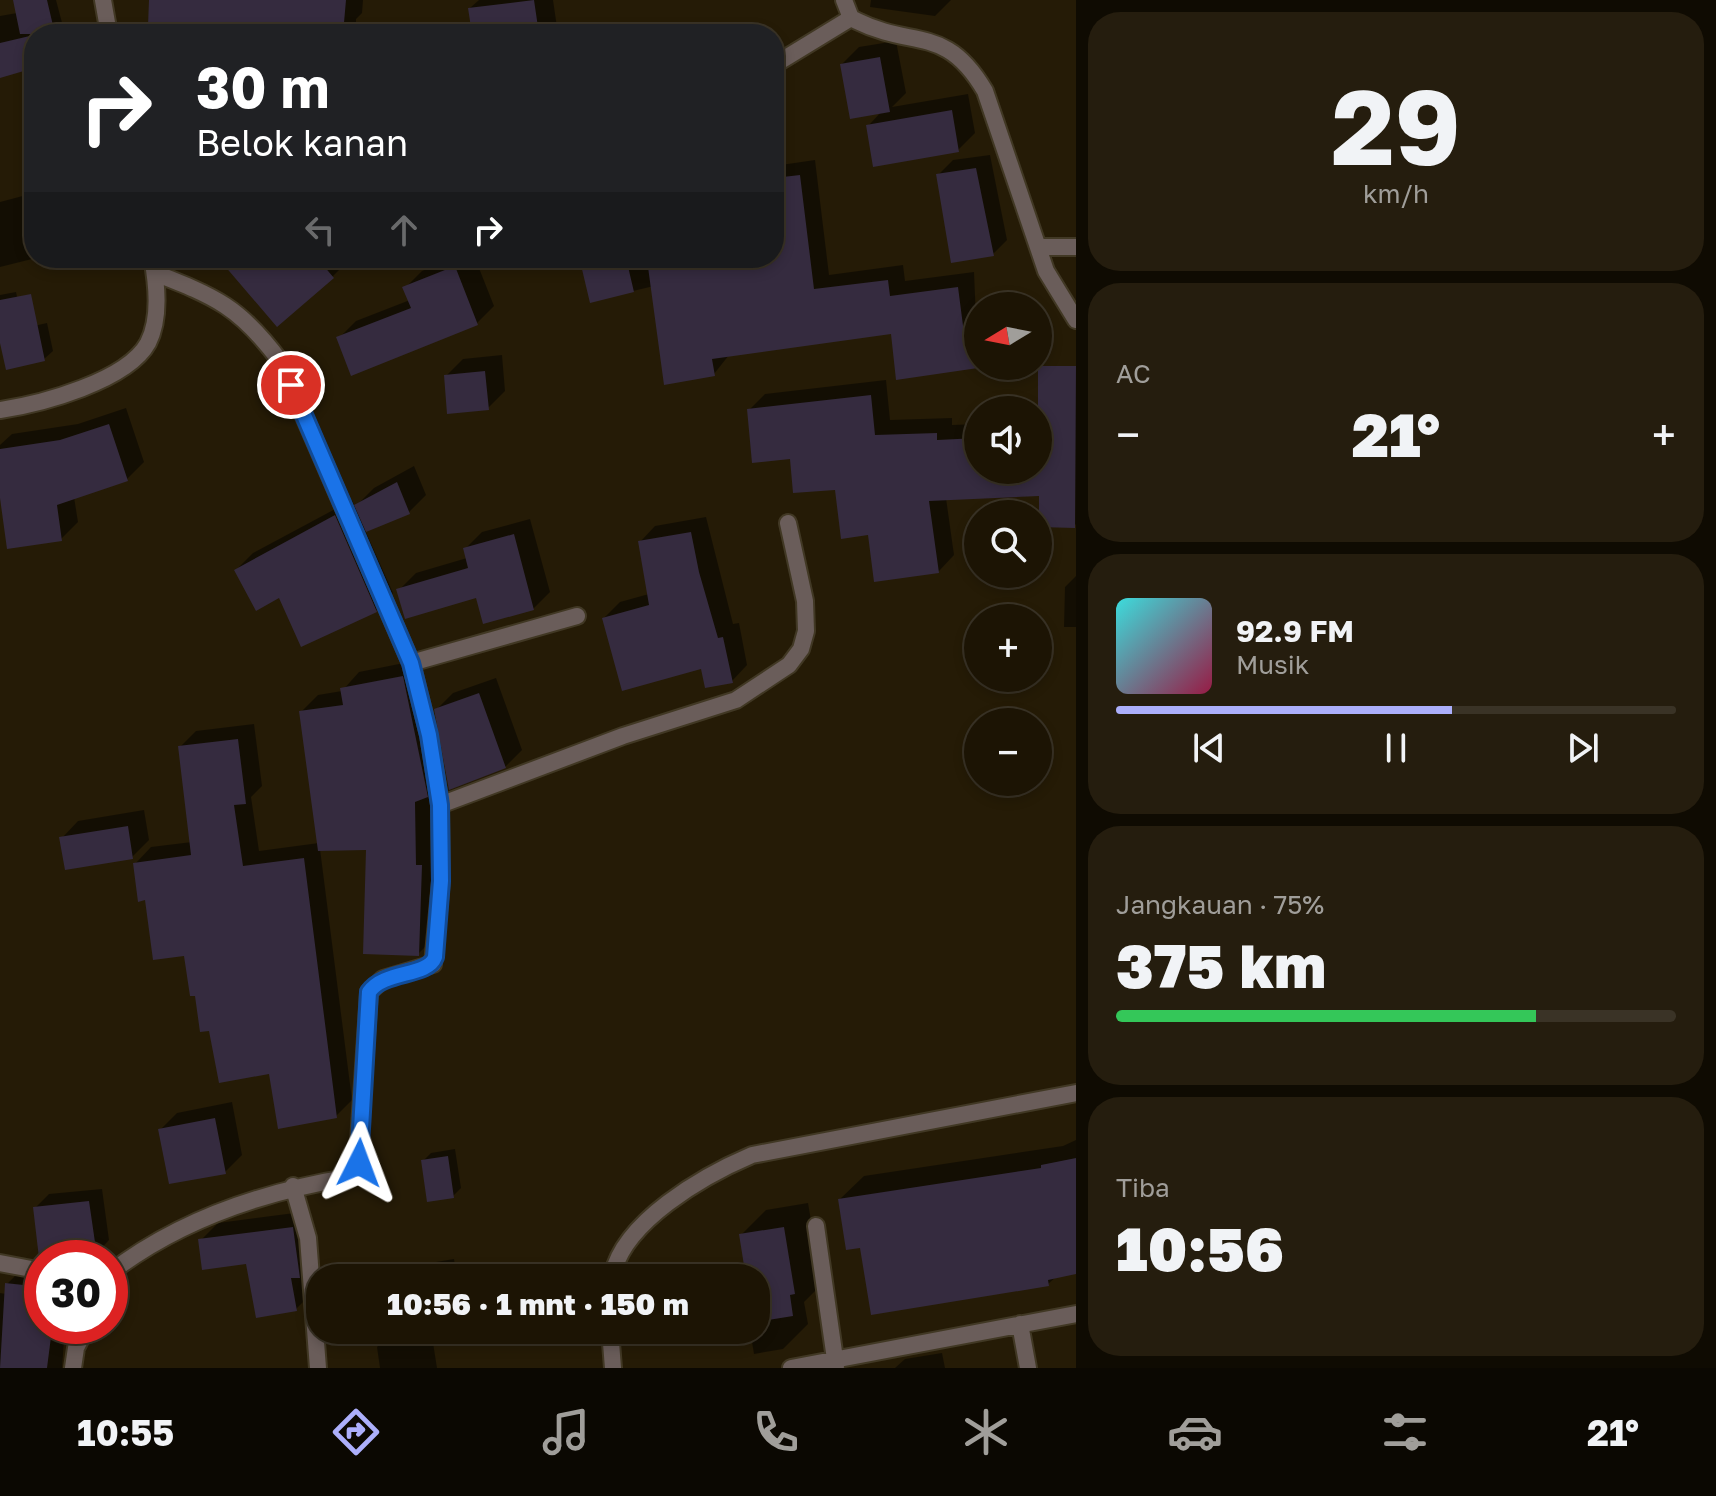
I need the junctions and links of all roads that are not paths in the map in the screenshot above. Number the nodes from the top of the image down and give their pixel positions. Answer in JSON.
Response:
{"nodes":[{"id":1,"x":103,"y":0,"type":"edge"},
{"id":2,"x":844,"y":0,"type":"edge"},
{"id":3,"x":851,"y":18,"type":"junction"},
{"id":4,"x":107,"y":24,"type":"edge"},
{"id":5,"x":784,"y":59,"type":"edge"},
{"id":6,"x":1038,"y":247,"type":"junction"},
{"id":7,"x":1076,"y":247,"type":"edge"},
{"id":8,"x":154,"y":268,"type":"edge"},
{"id":9,"x":160,"y":268,"type":"edge"},
{"id":10,"x":1076,"y":320,"type":"edge"},
{"id":11,"x":0,"y":410,"type":"edge"},
{"id":12,"x":788,"y":523,"type":"dead end"},
{"id":13,"x":577,"y":616,"type":"dead end"},
{"id":14,"x":411,"y":663,"type":"junction"},
{"id":15,"x":440,"y":805,"type":"junction"},
{"id":16,"x":1076,"y":1093,"type":"edge"},
{"id":17,"x":293,"y":1186,"type":"junction"},
{"id":18,"x":816,"y":1226,"type":"dead end"},
{"id":19,"x":128,"y":1262,"type":"edge"},
{"id":20,"x":0,"y":1263,"type":"edge"},
{"id":21,"x":619,"y":1264,"type":"edge"},
{"id":22,"x":24,"y":1268,"type":"edge"},
{"id":23,"x":1076,"y":1314,"type":"edge"},
{"id":24,"x":1020,"y":1324,"type":"junction"},
{"id":25,"x":78,"y":1344,"type":"edge"},
{"id":26,"x":611,"y":1344,"type":"edge"},
{"id":27,"x":836,"y":1362,"type":"edge"},
{"id":28,"x":73,"y":1368,"type":"edge"},
{"id":29,"x":318,"y":1368,"type":"edge"},
{"id":30,"x":613,"y":1368,"type":"edge"},
{"id":31,"x":791,"y":1368,"type":"edge"},
{"id":32,"x":1028,"y":1368,"type":"edge"}],
"edges":[{"from":1,"to":4,"type":"street"},
{"from":2,"to":3,"type":"street"},
{"from":3,"to":5,"type":"street"},
{"from":3,"to":6,"type":"street"},
{"from":6,"to":7,"type":"street"},
{"from":6,"to":10,"type":"street"},
{"from":8,"to":11,"type":"street"},
{"from":9,"to":14,"type":"street"},
{"from":12,"to":15,"type":"street"},
{"from":13,"to":14,"type":"street"},
{"from":14,"to":15,"type":"street"},
{"from":15,"to":17,"type":"street"},
{"from":16,"to":21,"type":"street"},
{"from":17,"to":19,"type":"street"},
{"from":17,"to":29,"type":"street"},
{"from":18,"to":27,"type":"street"},
{"from":20,"to":22,"type":"street"},
{"from":23,"to":24,"type":"street"},
{"from":24,"to":27,"type":"street"},
{"from":24,"to":32,"type":"street"},
{"from":25,"to":28,"type":"street"},
{"from":26,"to":30,"type":"street"},
{"from":27,"to":31,"type":"street"}]}
